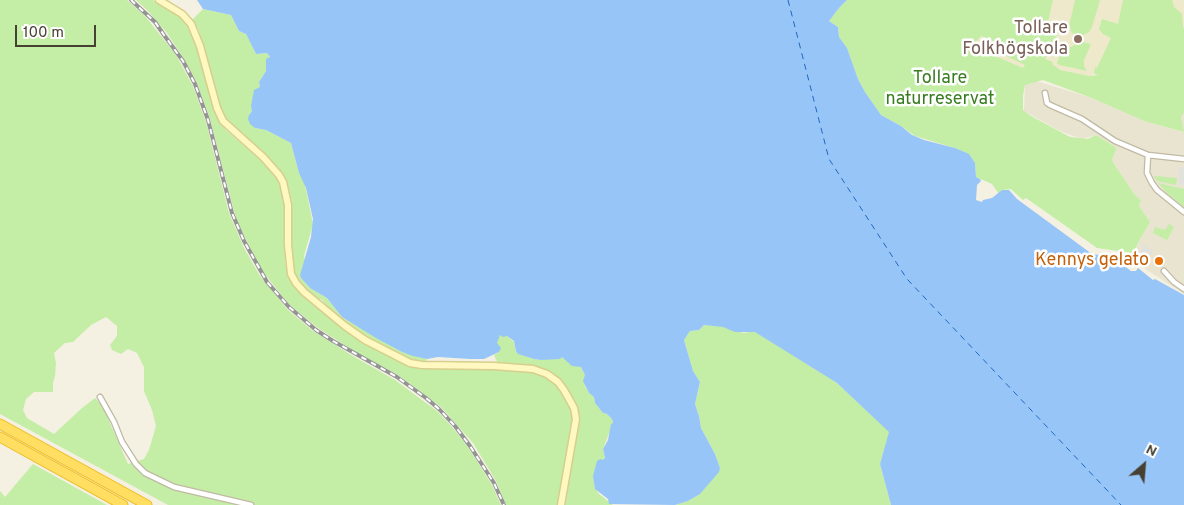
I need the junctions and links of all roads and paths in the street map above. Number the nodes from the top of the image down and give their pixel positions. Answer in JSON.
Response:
{"nodes":[{"id":1,"x":159,"y":0,"type":"edge"},
{"id":2,"x":1045,"y":92,"type":"dead end"},
{"id":3,"x":1148,"y":155,"type":"junction"},
{"id":4,"x":1184,"y":159,"type":"edge"},
{"id":5,"x":1184,"y":212,"type":"edge"},
{"id":6,"x":1164,"y":271,"type":"dead end"},
{"id":7,"x":1184,"y":289,"type":"edge"},
{"id":8,"x":100,"y":396,"type":"dead end"},
{"id":9,"x":0,"y":424,"type":"edge"},
{"id":10,"x":0,"y":437,"type":"edge"},
{"id":11,"x":123,"y":505,"type":"edge"},
{"id":12,"x":147,"y":505,"type":"edge"},
{"id":13,"x":251,"y":505,"type":"edge"},
{"id":14,"x":561,"y":505,"type":"edge"}],
"edges":[{"from":1,"to":14,"type":"street"},
{"from":2,"to":3,"type":"street"},
{"from":3,"to":4,"type":"street"},
{"from":3,"to":5,"type":"street"},
{"from":6,"to":7,"type":"street"},
{"from":8,"to":13,"type":"street"},
{"from":9,"to":12,"type":"highway"},
{"from":10,"to":11,"type":"highway"}]}
